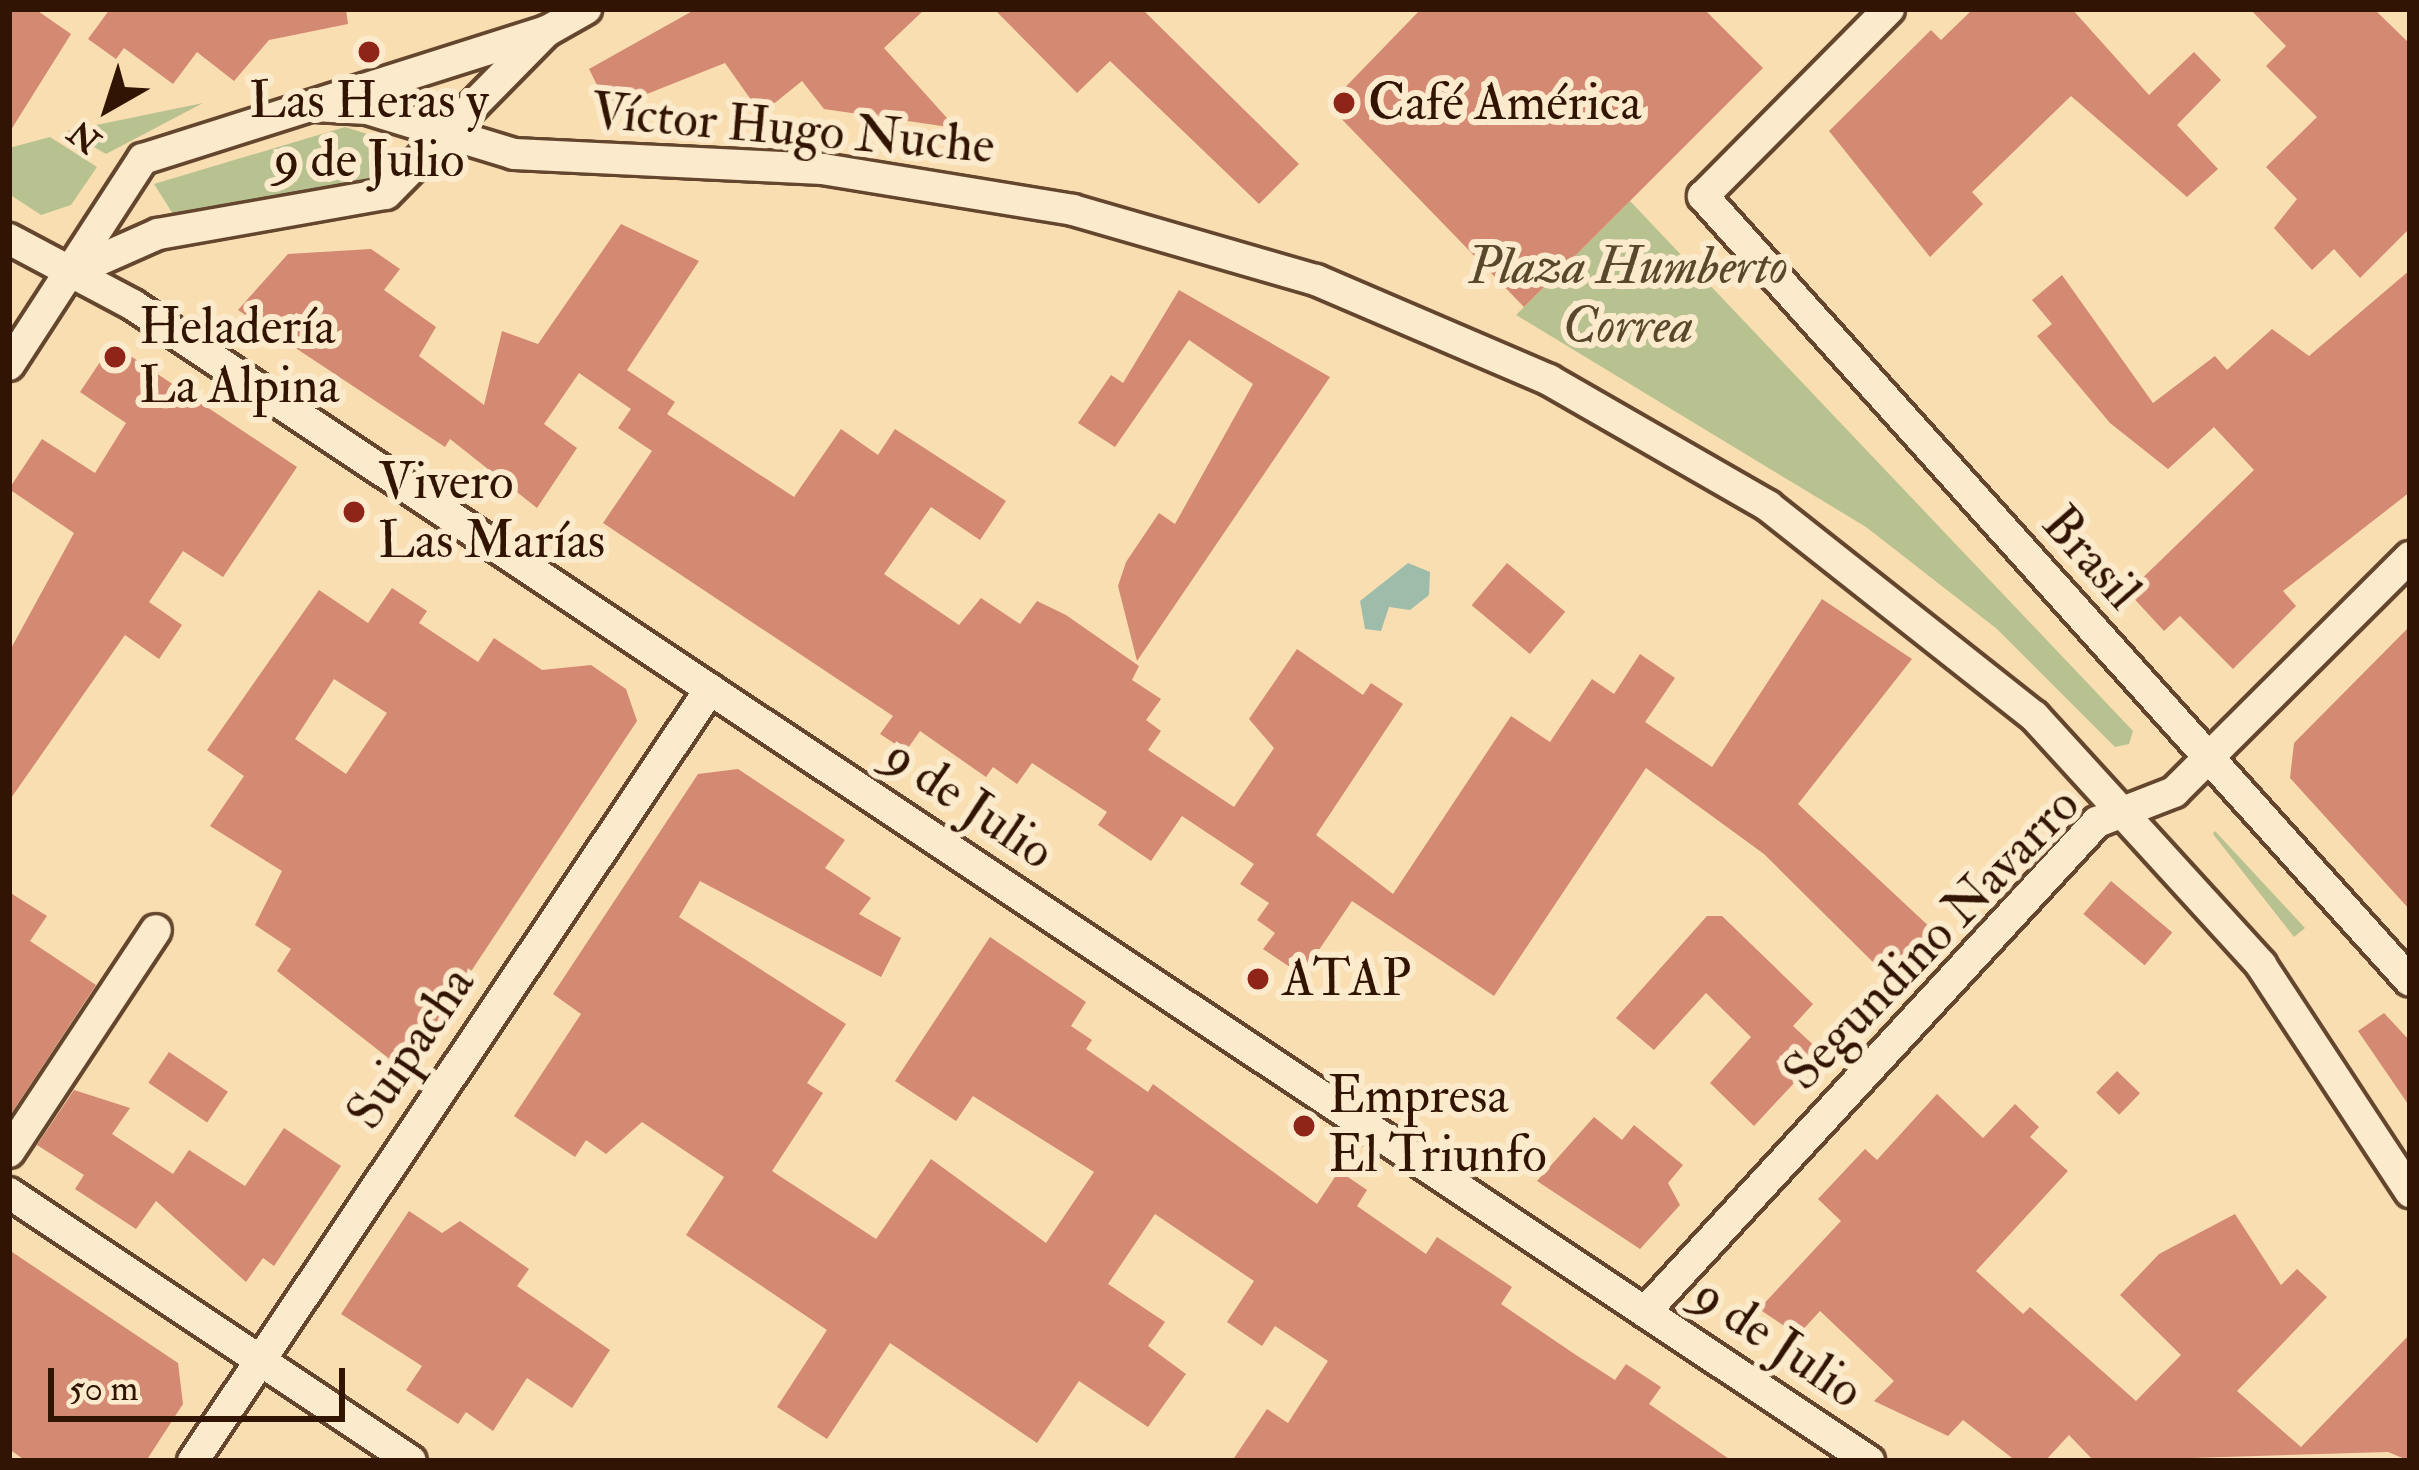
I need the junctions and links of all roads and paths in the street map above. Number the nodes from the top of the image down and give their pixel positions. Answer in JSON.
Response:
{"nodes":[{"id":1,"x":586,"y":9,"type":"edge"},
{"id":2,"x":1889,"y":9,"type":"edge"},
{"id":3,"x":547,"y":32,"type":"junction"},
{"id":4,"x":314,"y":106,"type":"junction"},
{"id":5,"x":449,"y":136,"type":"junction"},
{"id":6,"x":9,"y":239,"type":"edge"},
{"id":7,"x":70,"y":273,"type":"junction"},
{"id":8,"x":9,"y":365,"type":"edge"},
{"id":9,"x":2410,"y":557,"type":"edge"},
{"id":10,"x":710,"y":689,"type":"junction"},
{"id":11,"x":2207,"y":759,"type":"junction"},
{"id":12,"x":2128,"y":810,"type":"junction"},
{"id":13,"x":156,"y":930,"type":"dead end"},
{"id":14,"x":2410,"y":981,"type":"edge"},
{"id":15,"x":9,"y":1152,"type":"edge"},
{"id":16,"x":9,"y":1192,"type":"edge"},
{"id":17,"x":2410,"y":1192,"type":"edge"},
{"id":18,"x":1645,"y":1312,"type":"junction"},
{"id":19,"x":260,"y":1360,"type":"junction"},
{"id":20,"x":193,"y":1461,"type":"edge"},
{"id":21,"x":411,"y":1461,"type":"edge"},
{"id":22,"x":1869,"y":1461,"type":"edge"}],
"edges":[{"from":1,"to":3,"type":"street"},
{"from":2,"to":11,"type":"street","name":"Brasil"},
{"from":3,"to":4,"type":"street"},
{"from":3,"to":5,"type":"street"},
{"from":4,"to":5,"type":"street","name":"Víctor Hugo Nuche"},
{"from":4,"to":7,"type":"street"},
{"from":5,"to":7,"type":"street"},
{"from":5,"to":12,"type":"street","name":"Víctor Hugo Nuche"},
{"from":6,"to":7,"type":"street","name":"9 de Julio"},
{"from":7,"to":8,"type":"street"},
{"from":7,"to":10,"type":"street","name":"9 de Julio"},
{"from":9,"to":11,"type":"street","name":"Segundino Navarro"},
{"from":10,"to":18,"type":"street","name":"9 de Julio"},
{"from":10,"to":19,"type":"street","name":"Suipacha"},
{"from":11,"to":12,"type":"street","name":"Segundino Navarro"},
{"from":11,"to":14,"type":"street","name":"Brasil"},
{"from":12,"to":17,"type":"street","name":"Víctor Hugo Nuche"},
{"from":12,"to":18,"type":"street","name":"Segundino Navarro"},
{"from":13,"to":15,"type":"street"},
{"from":16,"to":19,"type":"street"},
{"from":18,"to":22,"type":"street","name":"9 de Julio"},
{"from":19,"to":20,"type":"street","name":"Suipacha"},
{"from":19,"to":21,"type":"street"}]}
